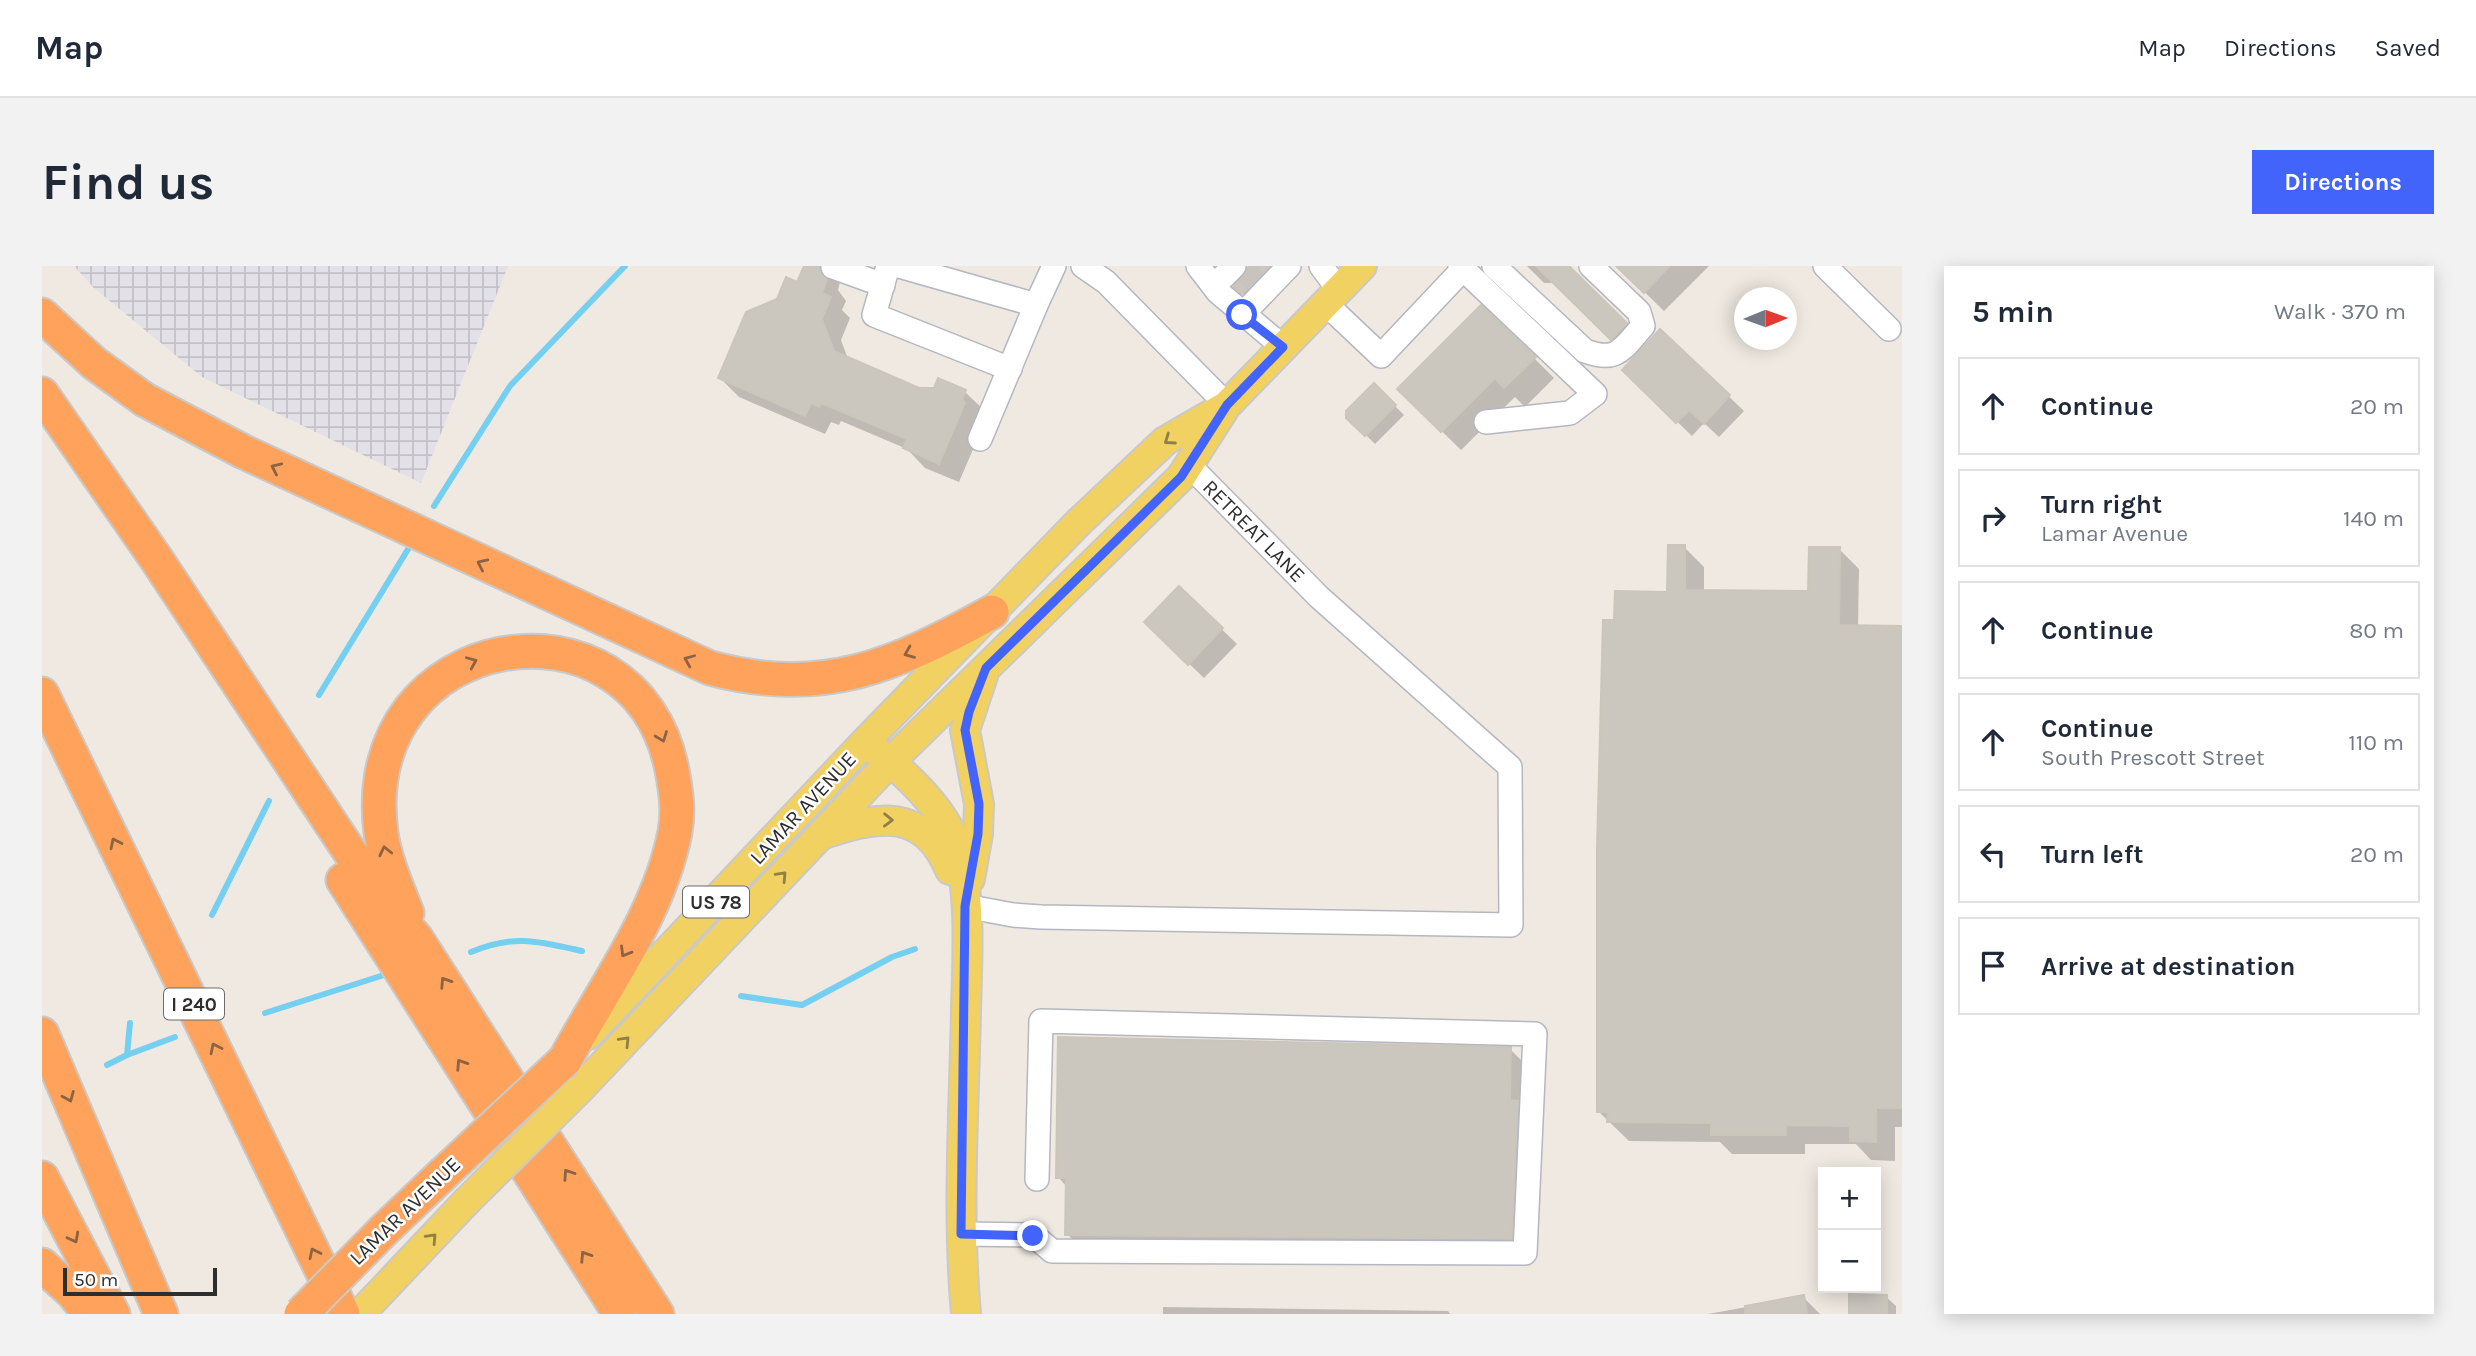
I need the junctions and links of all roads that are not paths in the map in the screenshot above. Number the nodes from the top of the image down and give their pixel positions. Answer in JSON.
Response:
{"nodes":[{"id":1,"x":899,"y":266,"type":"edge"},
{"id":2,"x":1054,"y":266,"type":"edge"},
{"id":3,"x":1083,"y":266,"type":"edge"},
{"id":4,"x":1198,"y":266,"type":"edge"},
{"id":5,"x":1321,"y":266,"type":"edge"},
{"id":6,"x":1362,"y":266,"type":"edge"},
{"id":7,"x":1494,"y":266,"type":"edge"},
{"id":8,"x":1591,"y":266,"type":"edge"},
{"id":9,"x":833,"y":267,"type":"edge"},
{"id":10,"x":1287,"y":267,"type":"edge"},
{"id":11,"x":1461,"y":267,"type":"edge"},
{"id":12,"x":1839,"y":271,"type":"edge"},
{"id":13,"x":886,"y":276,"type":"edge"},
{"id":14,"x":1250,"y":276,"type":"edge"},
{"id":15,"x":1214,"y":286,"type":"junction"},
{"id":16,"x":1332,"y":296,"type":"junction"},
{"id":17,"x":1036,"y":305,"type":"junction"},
{"id":18,"x":42,"y":315,"type":"edge"},
{"id":19,"x":1242,"y":315,"type":"junction"},
{"id":20,"x":1889,"y":329,"type":"dead end"},
{"id":21,"x":1283,"y":347,"type":"junction"},
{"id":22,"x":1010,"y":369,"type":"junction"},
{"id":23,"x":42,"y":394,"type":"edge"},
{"id":24,"x":42,"y":401,"type":"edge"},
{"id":25,"x":1227,"y":405,"type":"junction"},
{"id":26,"x":1486,"y":422,"type":"dead end"},
{"id":27,"x":980,"y":439,"type":"dead end"},
{"id":28,"x":1189,"y":465,"type":"junction"},
{"id":29,"x":992,"y":612,"type":"junction"},
{"id":30,"x":986,"y":668,"type":"junction"},
{"id":31,"x":42,"y":694,"type":"edge"},
{"id":32,"x":865,"y":742,"type":"junction"},
{"id":33,"x":890,"y":762,"type":"junction"},
{"id":34,"x":822,"y":835,"type":"junction"},
{"id":35,"x":965,"y":906,"type":"junction"},
{"id":36,"x":416,"y":938,"type":"junction"},
{"id":37,"x":42,"y":1034,"type":"edge"},
{"id":38,"x":565,"y":1059,"type":"junction"},
{"id":39,"x":42,"y":1178,"type":"edge"},
{"id":40,"x":1037,"y":1179,"type":"dead end"},
{"id":41,"x":961,"y":1234,"type":"junction"},
{"id":42,"x":42,"y":1265,"type":"edge"},
{"id":43,"x":90,"y":1314,"type":"edge"},
{"id":44,"x":113,"y":1314,"type":"edge"},
{"id":45,"x":161,"y":1314,"type":"edge"},
{"id":46,"x":301,"y":1314,"type":"edge"},
{"id":47,"x":343,"y":1314,"type":"edge"},
{"id":48,"x":360,"y":1314,"type":"edge"},
{"id":49,"x":620,"y":1314,"type":"edge"},
{"id":50,"x":657,"y":1314,"type":"edge"},
{"id":51,"x":966,"y":1314,"type":"edge"}],
"edges":[{"from":1,"to":17,"type":"street"},
{"from":2,"to":17,"type":"street"},
{"from":3,"to":25,"type":"street"},
{"from":4,"to":15,"type":"street"},
{"from":5,"to":16,"type":"street"},
{"from":6,"to":16,"type":"main road","name":"LAMAR AVENUE","number":"US 78"},
{"from":7,"to":8,"type":"street"},
{"from":9,"to":13,"type":"street"},
{"from":10,"to":14,"type":"street"},
{"from":11,"to":16,"type":"street"},
{"from":11,"to":26,"type":"street"},
{"from":12,"to":20,"type":"street"},
{"from":13,"to":22,"type":"street"},
{"from":14,"to":15,"type":"street"},
{"from":14,"to":19,"type":"street"},
{"from":15,"to":19,"type":"street"},
{"from":16,"to":21,"type":"main road","name":"LAMAR AVENUE","number":"US 78"},
{"from":17,"to":22,"type":"street"},
{"from":29,"to":18,"type":"highway","one_way":true},
{"from":19,"to":21,"type":"street"},
{"from":21,"to":25,"type":"main road","name":"LAMAR AVENUE","number":"US 78"},
{"from":22,"to":27,"type":"street"},
{"from":23,"to":36,"type":"highway"},
{"from":49,"to":24,"type":"highway","one_way":true},
{"from":25,"to":28,"type":"main road","name":"LAMAR AVENUE","number":"US 78"},
{"from":25,"to":29,"type":"main road","name":"LAMAR AVENUE","number":"US 78","one_way":true},
{"from":28,"to":30,"type":"main road","name":"LAMAR AVENUE","number":"US 78"},
{"from":28,"to":35,"type":"street","name":"RETREAT LANE"},
{"from":29,"to":32,"type":"main road","name":"LAMAR AVENUE","number":"US 78"},
{"from":30,"to":33,"type":"main road","name":"LAMAR AVENUE","number":"US 78"},
{"from":30,"to":35,"type":"main road"},
{"from":47,"to":31,"type":"highway","number":"I 240","one_way":true},
{"from":32,"to":33,"type":"main road"},
{"from":32,"to":38,"type":"main road","name":"LAMAR AVENUE","number":"US 78"},
{"from":33,"to":34,"type":"main road","name":"LAMAR AVENUE","number":"US 78"},
{"from":33,"to":35,"type":"main road"},
{"from":34,"to":35,"type":"main road","one_way":true},
{"from":48,"to":34,"type":"main road","name":"LAMAR AVENUE","number":"US 78","one_way":true,"bridge":true},
{"from":35,"to":41,"type":"main road"},
{"from":36,"to":38,"type":"highway","one_way":true},
{"from":50,"to":36,"type":"highway","one_way":true},
{"from":37,"to":45,"type":"highway","one_way":true},
{"from":38,"to":46,"type":"highway","name":"LAMAR AVENUE","number":"US 78","bridge":true},
{"from":39,"to":44,"type":"highway","one_way":true},
{"from":40,"to":41,"type":"street"},
{"from":41,"to":51,"type":"main road"},
{"from":42,"to":43,"type":"highway"}]}
